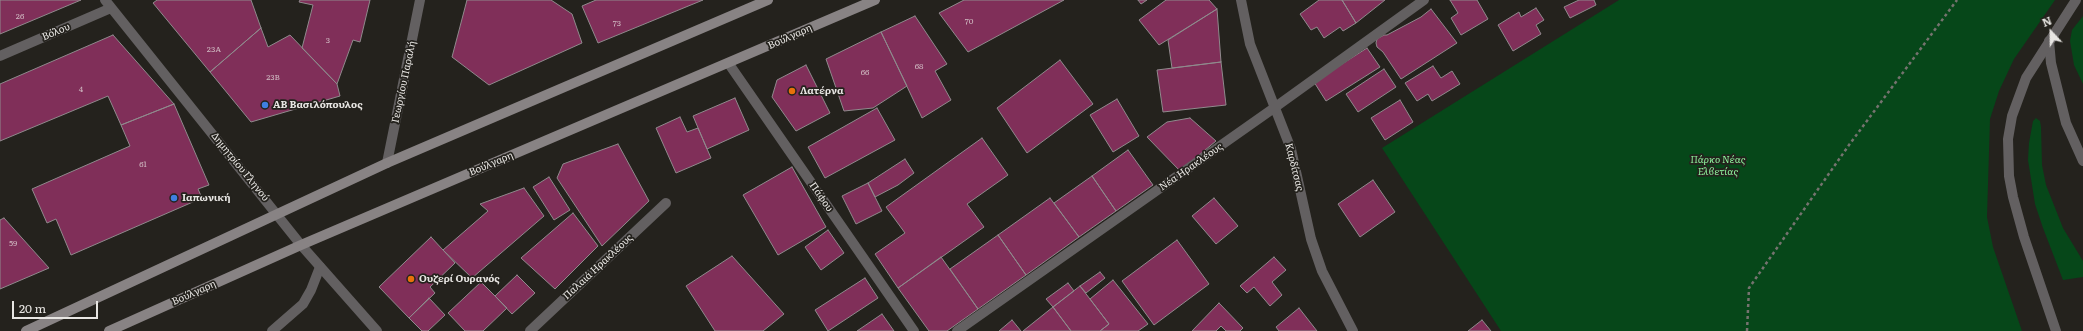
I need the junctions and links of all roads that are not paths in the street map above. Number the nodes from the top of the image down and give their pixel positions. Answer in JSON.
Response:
{"nodes":[{"id":1,"x":420,"y":0,"type":"edge"},
{"id":2,"x":768,"y":0,"type":"edge"},
{"id":3,"x":875,"y":0,"type":"edge"},
{"id":4,"x":1241,"y":0,"type":"edge"},
{"id":5,"x":1424,"y":0,"type":"edge"},
{"id":6,"x":2076,"y":0,"type":"edge"},
{"id":7,"x":108,"y":4,"type":"edge"},
{"id":8,"x":2049,"y":41,"type":"junction"},
{"id":9,"x":0,"y":56,"type":"edge"},
{"id":10,"x":728,"y":64,"type":"junction"},
{"id":11,"x":1274,"y":108,"type":"junction"},
{"id":12,"x":2083,"y":162,"type":"edge"},
{"id":13,"x":387,"y":163,"type":"junction"},
{"id":14,"x":666,"y":203,"type":"dead end"},
{"id":15,"x":277,"y":213,"type":"junction"},
{"id":16,"x":301,"y":245,"type":"junction"},
{"id":17,"x":320,"y":267,"type":"junction"},
{"id":18,"x":26,"y":331,"type":"edge"},
{"id":19,"x":109,"y":331,"type":"edge"},
{"id":20,"x":272,"y":331,"type":"edge"},
{"id":21,"x":377,"y":331,"type":"edge"},
{"id":22,"x":530,"y":331,"type":"edge"},
{"id":23,"x":914,"y":331,"type":"edge"},
{"id":24,"x":957,"y":331,"type":"edge"},
{"id":25,"x":1353,"y":331,"type":"edge"},
{"id":26,"x":2056,"y":331,"type":"edge"}],
"edges":[{"from":1,"to":13,"type":"street","name":"Γεωργίου Παραλή"},
{"from":2,"to":13,"type":"main road"},
{"from":3,"to":10,"type":"main road","name":"Βούλγαρη"},
{"from":4,"to":11,"type":"street","name":"Καρδίτσας"},
{"from":5,"to":11,"type":"street","name":"Νέα Ηρακλέους"},
{"from":6,"to":8,"type":"street"},
{"from":7,"to":9,"type":"street","name":"Βόλου"},
{"from":7,"to":15,"type":"street","name":"Δημητρίου Γληνού"},
{"from":8,"to":12,"type":"street"},
{"from":8,"to":26,"type":"street"},
{"from":10,"to":16,"type":"main road","name":"Βούλγαρη"},
{"from":10,"to":23,"type":"street","name":"Πάφου"},
{"from":11,"to":24,"type":"street","name":"Νέα Ηρακλέους"},
{"from":11,"to":25,"type":"street","name":"Καρδίτσας"},
{"from":13,"to":15,"type":"main road"},
{"from":14,"to":22,"type":"street","name":"Παλαιά Ηρακλέους"},
{"from":15,"to":16,"type":"street","name":"Δημητρίου Γληνού"},
{"from":15,"to":18,"type":"main road"},
{"from":16,"to":17,"type":"street","name":"Δημητρίου Γληνού"},
{"from":16,"to":19,"type":"main road","name":"Βούλγαρη"},
{"from":17,"to":20,"type":"street"},
{"from":17,"to":21,"type":"street","name":"Δημητρίου Γληνού"}]}
